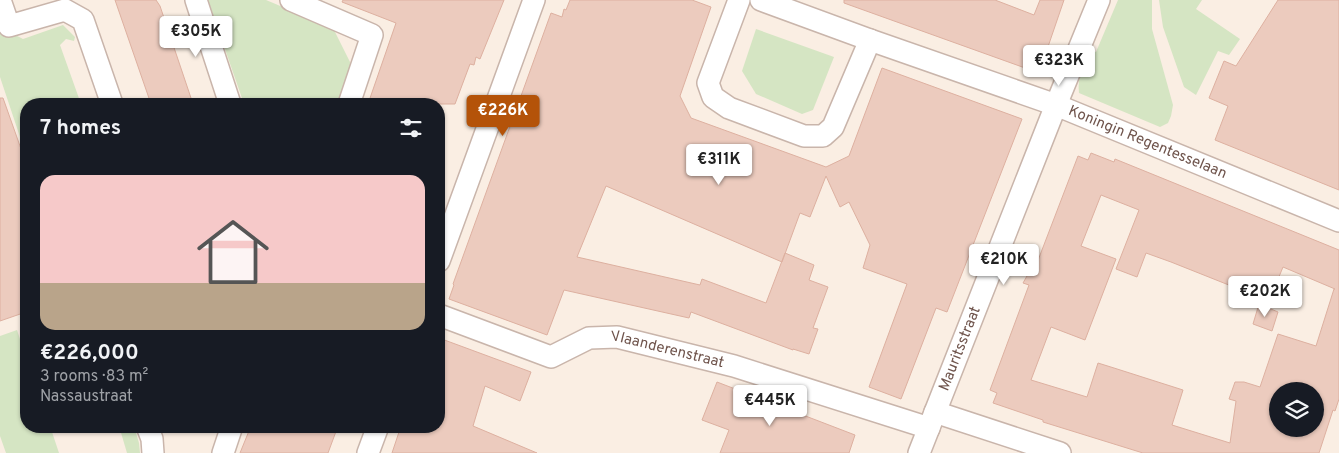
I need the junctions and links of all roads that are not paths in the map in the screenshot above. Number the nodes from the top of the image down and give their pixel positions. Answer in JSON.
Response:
{"nodes":[{"id":1,"x":0,"y":0,"type":"edge"},
{"id":2,"x":196,"y":0,"type":"edge"},
{"id":3,"x":291,"y":0,"type":"edge"},
{"id":4,"x":534,"y":0,"type":"edge"},
{"id":5,"x":740,"y":0,"type":"edge"},
{"id":6,"x":761,"y":0,"type":"edge"},
{"id":7,"x":1099,"y":0,"type":"edge"},
{"id":8,"x":870,"y":40,"type":"junction"},
{"id":9,"x":110,"y":98,"type":"edge"},
{"id":10,"x":228,"y":98,"type":"edge"},
{"id":11,"x":351,"y":98,"type":"edge"},
{"id":12,"x":1056,"y":105,"type":"junction"},
{"id":13,"x":1339,"y":221,"type":"edge"},
{"id":14,"x":445,"y":245,"type":"edge"},
{"id":15,"x":445,"y":317,"type":"edge"},
{"id":16,"x":932,"y":420,"type":"junction"},
{"id":17,"x":150,"y":433,"type":"edge"},
{"id":18,"x":230,"y":433,"type":"edge"},
{"id":19,"x":375,"y":433,"type":"edge"},
{"id":20,"x":153,"y":453,"type":"edge"},
{"id":21,"x":223,"y":453,"type":"edge"},
{"id":22,"x":368,"y":453,"type":"edge"},
{"id":23,"x":919,"y":453,"type":"edge"},
{"id":24,"x":1060,"y":453,"type":"edge"}],
"edges":[{"from":1,"to":9,"type":"street"},
{"from":2,"to":10,"type":"street"},
{"from":3,"to":11,"type":"street"},
{"from":4,"to":14,"type":"street"},
{"from":5,"to":8,"type":"street"},
{"from":6,"to":8,"type":"street","name":"Koningin Regentesselaan"},
{"from":7,"to":12,"type":"street","name":"Mauritsstraat"},
{"from":8,"to":12,"type":"street","name":"Koningin Regentesselaan"},
{"from":12,"to":13,"type":"street","name":"Koningin Regentesselaan"},
{"from":12,"to":16,"type":"street","name":"Mauritsstraat"},
{"from":15,"to":16,"type":"street","name":"Vlaanderenstraat"},
{"from":16,"to":23,"type":"street","name":"Mauritsstraat"},
{"from":16,"to":24,"type":"street","name":"Vlaanderenstraat"},
{"from":17,"to":20,"type":"street"},
{"from":18,"to":21,"type":"street"},
{"from":19,"to":22,"type":"street"}]}
